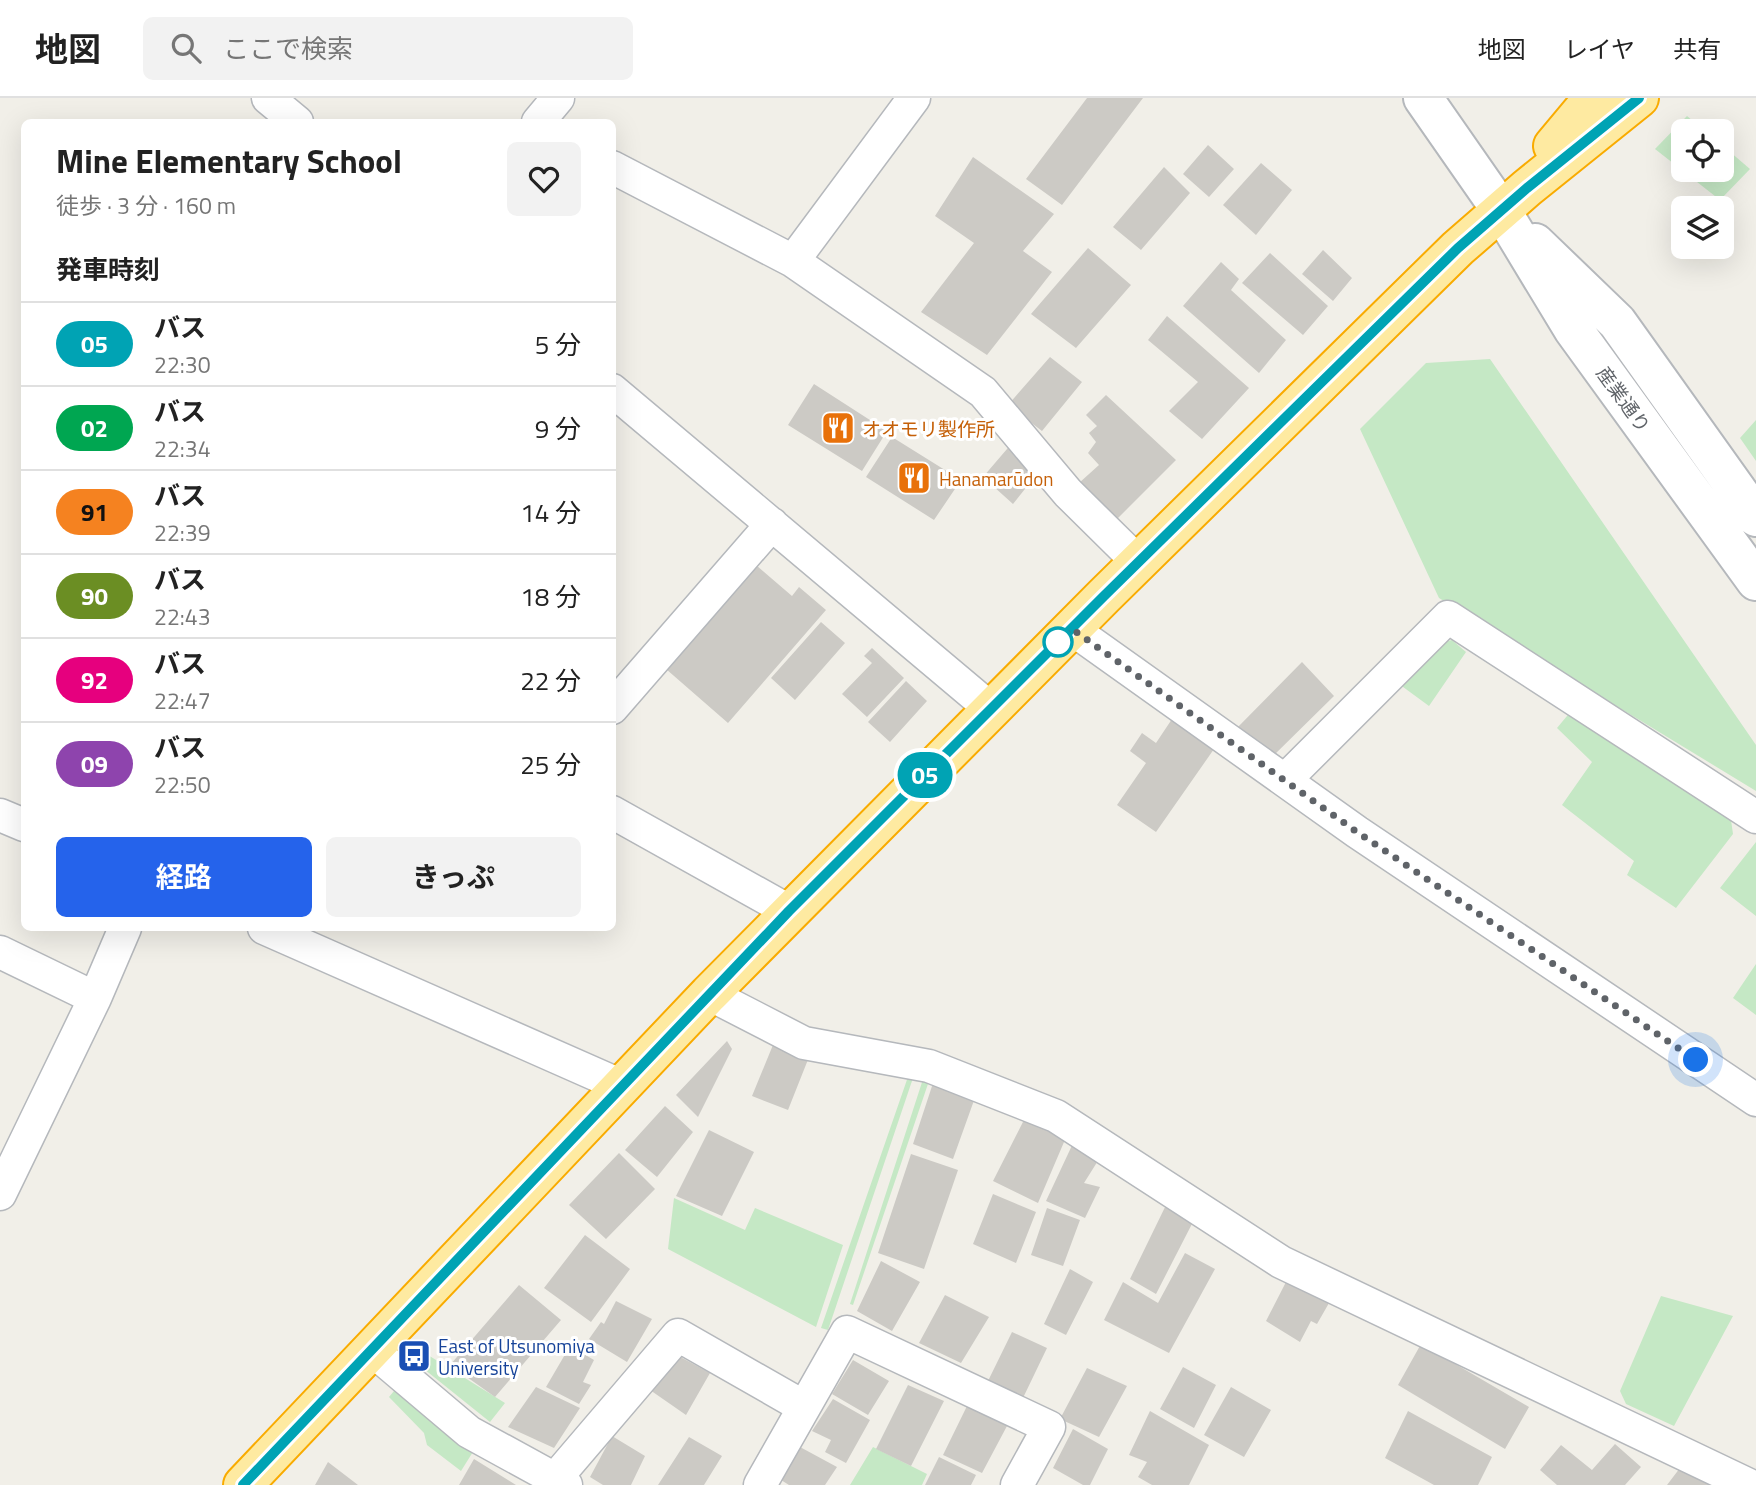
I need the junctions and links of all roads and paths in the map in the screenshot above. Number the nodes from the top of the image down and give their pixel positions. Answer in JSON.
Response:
{"nodes":[{"id":1,"x":268,"y":98,"type":"edge"},
{"id":2,"x":558,"y":98,"type":"edge"},
{"id":3,"x":914,"y":98,"type":"edge"},
{"id":4,"x":1423,"y":98,"type":"edge"},
{"id":5,"x":1593,"y":98,"type":"edge"},
{"id":6,"x":1639,"y":98,"type":"edge"},
{"id":7,"x":293,"y":119,"type":"edge"},
{"id":8,"x":540,"y":119,"type":"edge"},
{"id":9,"x":616,"y":169,"type":"edge"},
{"id":10,"x":1500,"y":210,"type":"junction"},
{"id":11,"x":793,"y":261,"type":"junction"},
{"id":12,"x":616,"y":393,"type":"edge"},
{"id":13,"x":1756,"y":517,"type":"edge"},
{"id":14,"x":772,"y":524,"type":"junction"},
{"id":15,"x":1139,"y":563,"type":"junction"},
{"id":16,"x":1756,"y":581,"type":"edge"},
{"id":17,"x":1072,"y":629,"type":"junction"},
{"id":18,"x":616,"y":703,"type":"edge"},
{"id":19,"x":991,"y":709,"type":"junction"},
{"id":20,"x":1285,"y":780,"type":"junction"},
{"id":21,"x":616,"y":814,"type":"edge"},
{"id":22,"x":0,"y":815,"type":"edge"},
{"id":23,"x":1756,"y":817,"type":"edge"},
{"id":24,"x":21,"y":824,"type":"edge"},
{"id":25,"x":789,"y":911,"type":"junction"},
{"id":26,"x":124,"y":931,"type":"edge"},
{"id":27,"x":271,"y":931,"type":"edge"},
{"id":28,"x":0,"y":952,"type":"edge"},
{"id":29,"x":709,"y":994,"type":"junction"},
{"id":30,"x":95,"y":998,"type":"junction"},
{"id":31,"x":622,"y":1086,"type":"junction"},
{"id":32,"x":1756,"y":1101,"type":"edge"},
{"id":33,"x":0,"y":1194,"type":"edge"},
{"id":34,"x":372,"y":1350,"type":"junction"},
{"id":35,"x":804,"y":1407,"type":"junction"},
{"id":36,"x":560,"y":1482,"type":"edge"},
{"id":37,"x":243,"y":1485,"type":"edge"},
{"id":38,"x":760,"y":1485,"type":"edge"},
{"id":39,"x":1017,"y":1485,"type":"edge"},
{"id":40,"x":1749,"y":1485,"type":"edge"}],
"edges":[{"from":1,"to":7,"type":"street"},
{"from":2,"to":8,"type":"street"},
{"from":3,"to":11,"type":"street"},
{"from":4,"to":10,"type":"street","name":"産業通り"},
{"from":5,"to":10,"type":"highway"},
{"from":6,"to":10,"type":"highway"},
{"from":9,"to":11,"type":"street"},
{"from":10,"to":13,"type":"street","name":"産業通り"},
{"from":10,"to":15,"type":"highway"},
{"from":10,"to":16,"type":"street","name":"産業通り"},
{"from":11,"to":15,"type":"street"},
{"from":12,"to":14,"type":"street"},
{"from":14,"to":18,"type":"street"},
{"from":14,"to":19,"type":"street"},
{"from":15,"to":17,"type":"highway"},
{"from":17,"to":19,"type":"highway"},
{"from":17,"to":20,"type":"street"},
{"from":19,"to":25,"type":"highway"},
{"from":20,"to":23,"type":"street"},
{"from":20,"to":32,"type":"street"},
{"from":21,"to":25,"type":"street"},
{"from":22,"to":24,"type":"street"},
{"from":25,"to":29,"type":"highway"},
{"from":26,"to":30,"type":"street"},
{"from":27,"to":31,"type":"street"},
{"from":28,"to":30,"type":"street"},
{"from":29,"to":31,"type":"highway"},
{"from":29,"to":40,"type":"street"},
{"from":30,"to":33,"type":"street"},
{"from":31,"to":34,"type":"highway"},
{"from":34,"to":36,"type":"street"},
{"from":34,"to":37,"type":"highway"},
{"from":35,"to":36,"type":"street"},
{"from":35,"to":38,"type":"street"},
{"from":35,"to":39,"type":"street"}]}
